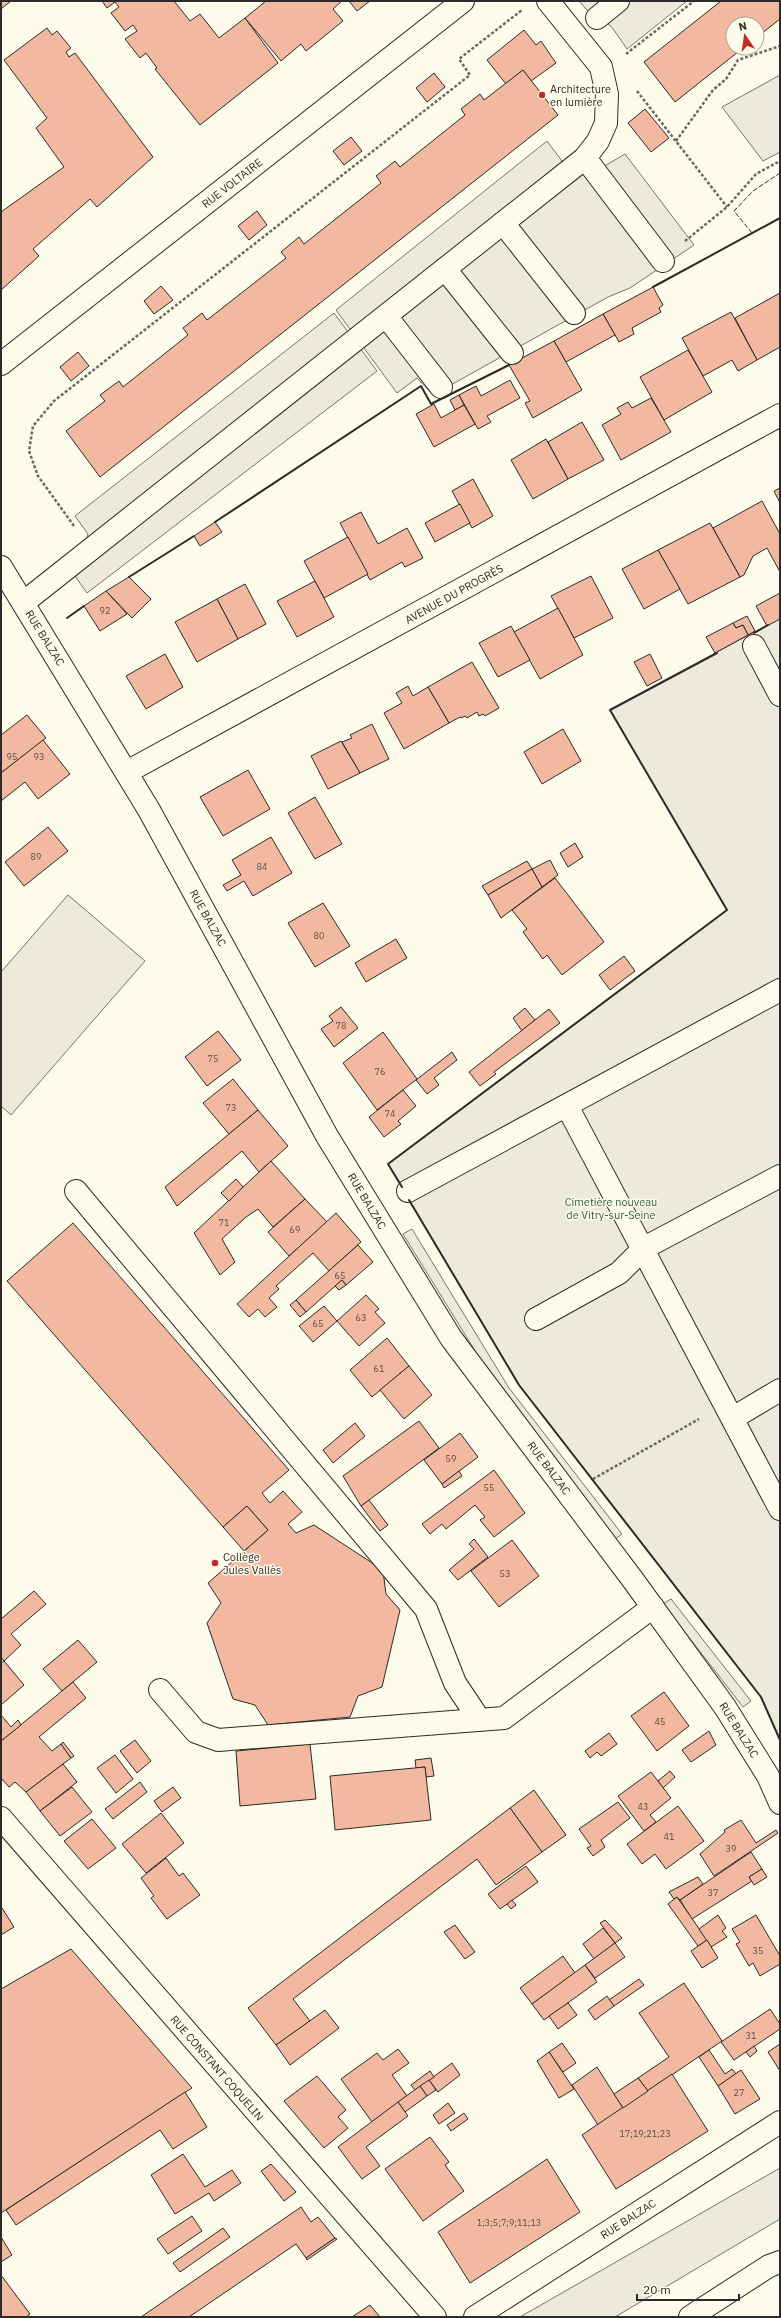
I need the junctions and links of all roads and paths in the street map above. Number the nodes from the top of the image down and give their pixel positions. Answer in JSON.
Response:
{"nodes":[{"id":1,"x":463,"y":1,"type":"edge"},
{"id":2,"x":618,"y":1,"type":"edge"},
{"id":3,"x":694,"y":1,"type":"edge"},
{"id":4,"x":538,"y":3,"type":"edge"},
{"id":5,"x":597,"y":18,"type":"dead end"},
{"id":6,"x":780,"y":46,"type":"edge"},
{"id":7,"x":624,"y":56,"type":"dead end"},
{"id":8,"x":633,"y":86,"type":"dead end"},
{"id":9,"x":676,"y":141,"type":"junction"},
{"id":10,"x":586,"y":158,"type":"junction"},
{"id":11,"x":780,"y":161,"type":"edge"},
{"id":12,"x":727,"y":207,"type":"junction"},
{"id":13,"x":503,"y":223,"type":"junction"},
{"id":14,"x":661,"y":260,"type":"joint"},
{"id":15,"x":445,"y":269,"type":"junction"},
{"id":16,"x":574,"y":313,"type":"dead end"},
{"id":17,"x":386,"y":316,"type":"junction"},
{"id":18,"x":512,"y":353,"type":"dead end"},
{"id":19,"x":1,"y":364,"type":"edge"},
{"id":20,"x":441,"y":387,"type":"dead end"},
{"id":21,"x":780,"y":415,"type":"edge"},
{"id":22,"x":91,"y":549,"type":"junction"},
{"id":23,"x":1,"y":567,"type":"edge"},
{"id":24,"x":23,"y":603,"type":"junction"},
{"id":25,"x":754,"y":646,"type":"dead end"},
{"id":26,"x":780,"y":694,"type":"edge"},
{"id":27,"x":127,"y":772,"type":"junction"},
{"id":28,"x":780,"y":990,"type":"edge"},
{"id":29,"x":567,"y":1106,"type":"junction"},
{"id":30,"x":780,"y":1176,"type":"edge"},
{"id":31,"x":76,"y":1191,"type":"dead end"},
{"id":32,"x":408,"y":1191,"type":"dead end"},
{"id":33,"x":644,"y":1248,"type":"junction"},
{"id":34,"x":536,"y":1319,"type":"dead end"},
{"id":35,"x":780,"y":1390,"type":"edge"},
{"id":36,"x":729,"y":1411,"type":"junction"},
{"id":37,"x":589,"y":1481,"type":"dead end"},
{"id":38,"x":780,"y":1509,"type":"edge"},
{"id":39,"x":653,"y":1607,"type":"junction"},
{"id":40,"x":160,"y":1690,"type":"dead end"},
{"id":41,"x":479,"y":1719,"type":"junction"},
{"id":42,"x":780,"y":1803,"type":"edge"},
{"id":43,"x":1,"y":1818,"type":"edge"},
{"id":44,"x":780,"y":2122,"type":"edge"},
{"id":45,"x":780,"y":2262,"type":"edge"},
{"id":46,"x":435,"y":2317,"type":"edge"},
{"id":47,"x":475,"y":2317,"type":"edge"},
{"id":48,"x":690,"y":2317,"type":"edge"}],
"edges":[{"from":1,"to":19,"type":"street","name":"RUE VOLTAIRE"},
{"from":2,"to":5,"type":"street"},
{"from":3,"to":7,"type":"path"},
{"from":4,"to":10,"type":"street"},
{"from":4,"to":22,"type":"path"},
{"from":6,"to":9,"type":"path"},
{"from":8,"to":9,"type":"path"},
{"from":9,"to":12,"type":"path"},
{"from":10,"to":13,"type":"street"},
{"from":10,"to":14,"type":"street"},
{"from":11,"to":12,"type":"path"},
{"from":12,"to":14,"type":"path"},
{"from":13,"to":15,"type":"street"},
{"from":13,"to":16,"type":"street"},
{"from":15,"to":17,"type":"street"},
{"from":15,"to":18,"type":"street"},
{"from":17,"to":20,"type":"street"},
{"from":17,"to":22,"type":"street"},
{"from":21,"to":27,"type":"street","name":"AVENUE DU PROGRÈS"},
{"from":22,"to":24,"type":"street"},
{"from":23,"to":24,"type":"street","name":"RUE BALZAC"},
{"from":24,"to":27,"type":"street","name":"RUE BALZAC"},
{"from":25,"to":26,"type":"street"},
{"from":27,"to":39,"type":"street","name":"RUE BALZAC"},
{"from":28,"to":29,"type":"street"},
{"from":29,"to":32,"type":"street"},
{"from":29,"to":33,"type":"street"},
{"from":30,"to":33,"type":"street"},
{"from":31,"to":41,"type":"street"},
{"from":33,"to":34,"type":"street"},
{"from":33,"to":36,"type":"street"},
{"from":35,"to":36,"type":"street"},
{"from":36,"to":37,"type":"path"},
{"from":36,"to":38,"type":"street"},
{"from":39,"to":41,"type":"street"},
{"from":39,"to":42,"type":"street","name":"RUE BALZAC"},
{"from":40,"to":41,"type":"street"},
{"from":43,"to":46,"type":"street","name":"RUE CONSTANT COQUELIN"},
{"from":44,"to":47,"type":"street","name":"RUE BALZAC"},
{"from":45,"to":48,"type":"street"}]}
